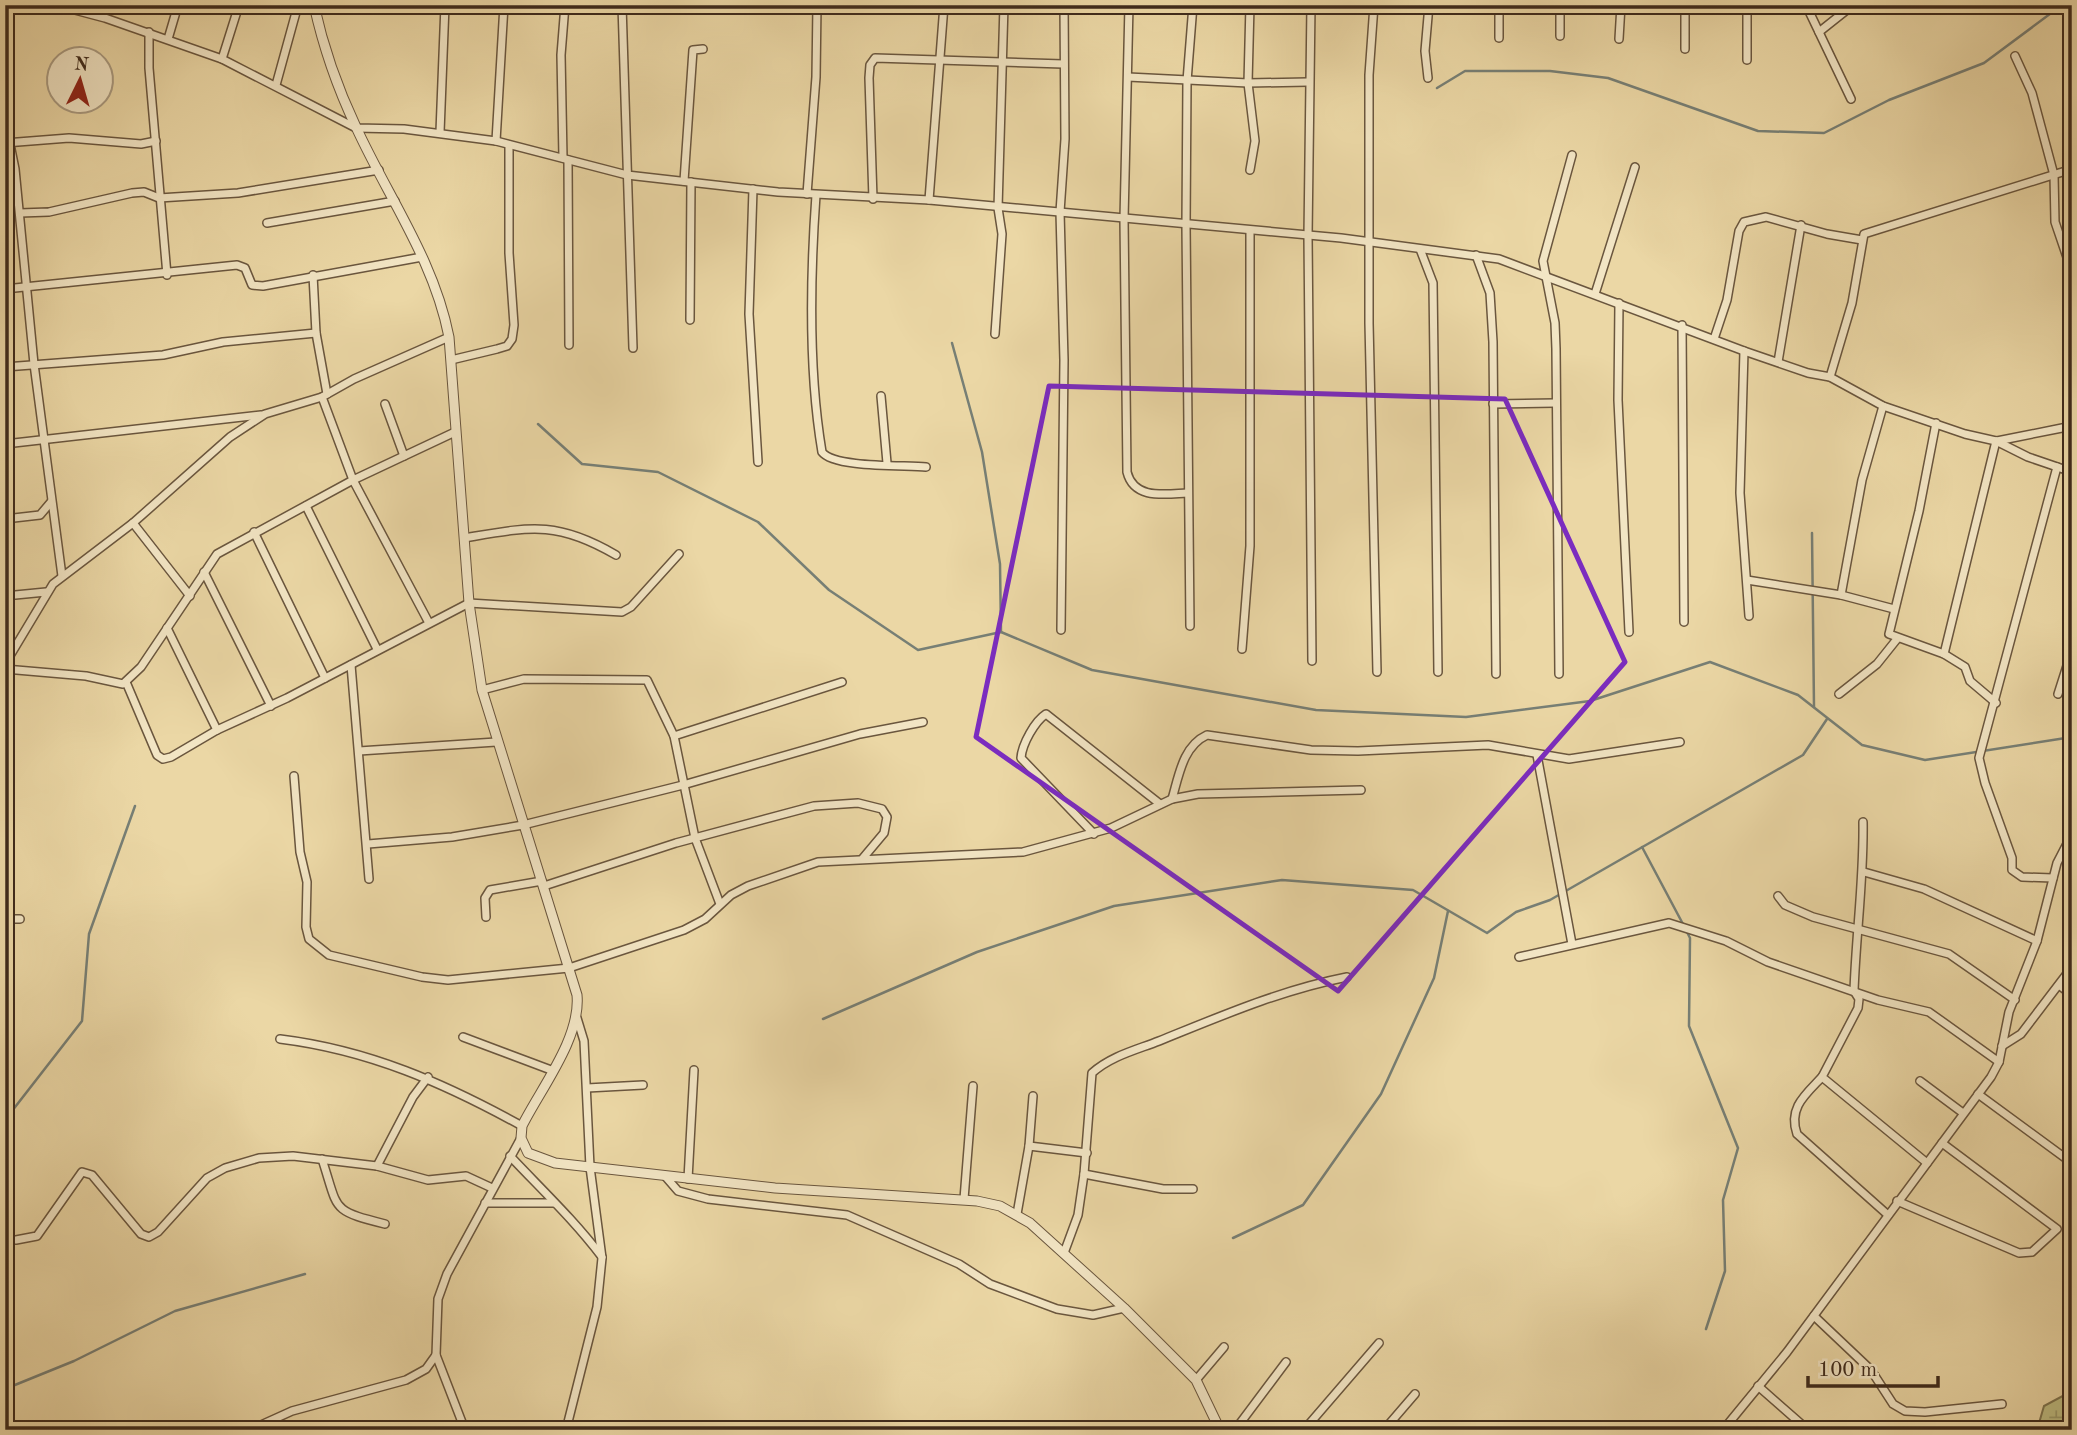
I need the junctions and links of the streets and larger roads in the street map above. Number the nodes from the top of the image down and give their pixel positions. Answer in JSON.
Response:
{"nodes":[{"id":1,"x":56,"y":5,"type":"edge"},
{"id":2,"x":178,"y":5,"type":"edge"},
{"id":3,"x":239,"y":5,"type":"edge"},
{"id":4,"x":298,"y":5,"type":"edge"},
{"id":5,"x":314,"y":5,"type":"edge"},
{"id":6,"x":445,"y":5,"type":"edge"},
{"id":7,"x":503,"y":5,"type":"edge"},
{"id":8,"x":565,"y":5,"type":"edge"},
{"id":9,"x":622,"y":5,"type":"edge"},
{"id":10,"x":817,"y":5,"type":"edge"},
{"id":11,"x":944,"y":5,"type":"edge"},
{"id":12,"x":1004,"y":5,"type":"edge"},
{"id":13,"x":1064,"y":5,"type":"edge"},
{"id":14,"x":1129,"y":5,"type":"edge"},
{"id":15,"x":1193,"y":5,"type":"edge"},
{"id":16,"x":1250,"y":5,"type":"edge"},
{"id":17,"x":1311,"y":5,"type":"edge"},
{"id":18,"x":1374,"y":5,"type":"edge"},
{"id":19,"x":1429,"y":5,"type":"edge"},
{"id":20,"x":1499,"y":5,"type":"edge"},
{"id":21,"x":1560,"y":5,"type":"edge"},
{"id":22,"x":1620,"y":5,"type":"edge"},
{"id":23,"x":1685,"y":5,"type":"edge"},
{"id":24,"x":1747,"y":5,"type":"edge"},
{"id":25,"x":1806,"y":5,"type":"edge"},
{"id":26,"x":1853,"y":5,"type":"edge"},
{"id":27,"x":149,"y":32,"type":"junction"},
{"id":28,"x":1819,"y":32,"type":"junction"},
{"id":29,"x":1560,"y":36,"type":"dead end"},
{"id":30,"x":168,"y":38,"type":"junction"},
{"id":31,"x":1499,"y":38,"type":"dead end"},
{"id":32,"x":1619,"y":39,"type":"dead end"},
{"id":33,"x":703,"y":49,"type":"dead end"},
{"id":34,"x":1685,"y":49,"type":"dead end"},
{"id":35,"x":2015,"y":56,"type":"dead end"},
{"id":36,"x":222,"y":59,"type":"junction"},
{"id":37,"x":1747,"y":60,"type":"dead end"},
{"id":38,"x":1002,"y":61,"type":"junction"},
{"id":39,"x":938,"y":62,"type":"junction"},
{"id":40,"x":1063,"y":64,"type":"junction"},
{"id":41,"x":1128,"y":77,"type":"junction"},
{"id":42,"x":1428,"y":78,"type":"dead end"},
{"id":43,"x":1187,"y":81,"type":"junction"},
{"id":44,"x":1308,"y":82,"type":"junction"},
{"id":45,"x":1248,"y":83,"type":"junction"},
{"id":46,"x":276,"y":85,"type":"junction"},
{"id":47,"x":1851,"y":99,"type":"dead end"},
{"id":48,"x":5,"y":120,"type":"edge"},
{"id":49,"x":356,"y":128,"type":"junction"},
{"id":50,"x":440,"y":132,"type":"junction"},
{"id":51,"x":156,"y":141,"type":"junction"},
{"id":52,"x":496,"y":141,"type":"junction"},
{"id":53,"x":8,"y":143,"type":"edge"},
{"id":54,"x":509,"y":145,"type":"junction"},
{"id":55,"x":1572,"y":155,"type":"dead end"},
{"id":56,"x":566,"y":159,"type":"junction"},
{"id":57,"x":1635,"y":167,"type":"dead end"},
{"id":58,"x":2072,"y":169,"type":"edge"},
{"id":59,"x":379,"y":170,"type":"junction"},
{"id":60,"x":1250,"y":170,"type":"dead end"},
{"id":61,"x":627,"y":175,"type":"junction"},
{"id":62,"x":2054,"y":175,"type":"junction"},
{"id":63,"x":688,"y":182,"type":"junction"},
{"id":64,"x":753,"y":189,"type":"junction"},
{"id":65,"x":807,"y":194,"type":"junction"},
{"id":66,"x":816,"y":195,"type":"junction"},
{"id":67,"x":159,"y":198,"type":"junction"},
{"id":68,"x":873,"y":199,"type":"junction"},
{"id":69,"x":395,"y":201,"type":"junction"},
{"id":70,"x":929,"y":201,"type":"junction"},
{"id":71,"x":998,"y":208,"type":"junction"},
{"id":72,"x":1060,"y":212,"type":"junction"},
{"id":73,"x":20,"y":213,"type":"junction"},
{"id":74,"x":1124,"y":219,"type":"junction"},
{"id":75,"x":267,"y":223,"type":"dead end"},
{"id":76,"x":1186,"y":225,"type":"junction"},
{"id":77,"x":1801,"y":225,"type":"junction"},
{"id":78,"x":1250,"y":231,"type":"junction"},
{"id":79,"x":1308,"y":236,"type":"junction"},
{"id":80,"x":1862,"y":240,"type":"junction"},
{"id":81,"x":1371,"y":242,"type":"junction"},
{"id":82,"x":1420,"y":249,"type":"junction"},
{"id":83,"x":1476,"y":255,"type":"junction"},
{"id":84,"x":422,"y":257,"type":"junction"},
{"id":85,"x":2072,"y":272,"type":"edge"},
{"id":86,"x":167,"y":275,"type":"junction"},
{"id":87,"x":313,"y":275,"type":"junction"},
{"id":88,"x":1543,"y":275,"type":"junction"},
{"id":89,"x":27,"y":287,"type":"junction"},
{"id":90,"x":5,"y":289,"type":"edge"},
{"id":91,"x":1595,"y":294,"type":"junction"},
{"id":92,"x":1619,"y":303,"type":"junction"},
{"id":93,"x":690,"y":320,"type":"dead end"},
{"id":94,"x":1682,"y":325,"type":"junction"},
{"id":95,"x":316,"y":333,"type":"junction"},
{"id":96,"x":995,"y":334,"type":"dead end"},
{"id":97,"x":449,"y":337,"type":"junction"},
{"id":98,"x":1714,"y":339,"type":"junction"},
{"id":99,"x":569,"y":345,"type":"dead end"},
{"id":100,"x":633,"y":348,"type":"dead end"},
{"id":101,"x":1744,"y":351,"type":"junction"},
{"id":102,"x":451,"y":360,"type":"junction"},
{"id":103,"x":1778,"y":362,"type":"junction"},
{"id":104,"x":34,"y":364,"type":"junction"},
{"id":105,"x":5,"y":367,"type":"edge"},
{"id":106,"x":1830,"y":377,"type":"junction"},
{"id":107,"x":324,"y":396,"type":"junction"},
{"id":108,"x":881,"y":396,"type":"dead end"},
{"id":109,"x":385,"y":404,"type":"dead end"},
{"id":110,"x":1493,"y":404,"type":"junction"},
{"id":111,"x":1556,"y":404,"type":"junction"},
{"id":112,"x":1883,"y":406,"type":"junction"},
{"id":113,"x":265,"y":414,"type":"junction"},
{"id":114,"x":1936,"y":424,"type":"junction"},
{"id":115,"x":2072,"y":426,"type":"edge"},
{"id":116,"x":455,"y":432,"type":"junction"},
{"id":117,"x":44,"y":439,"type":"junction"},
{"id":118,"x":1996,"y":441,"type":"junction"},
{"id":119,"x":5,"y":444,"type":"edge"},
{"id":120,"x":404,"y":456,"type":"junction"},
{"id":121,"x":758,"y":462,"type":"dead end"},
{"id":122,"x":887,"y":463,"type":"junction"},
{"id":123,"x":926,"y":467,"type":"dead end"},
{"id":124,"x":2057,"y":467,"type":"junction"},
{"id":125,"x":2072,"y":472,"type":"edge"},
{"id":126,"x":353,"y":480,"type":"junction"},
{"id":127,"x":1187,"y":493,"type":"junction"},
{"id":128,"x":51,"y":502,"type":"junction"},
{"id":129,"x":306,"y":506,"type":"junction"},
{"id":130,"x":40,"y":514,"type":"junction"},
{"id":131,"x":5,"y":519,"type":"edge"},
{"id":132,"x":133,"y":523,"type":"junction"},
{"id":133,"x":55,"y":525,"type":"junction"},
{"id":134,"x":254,"y":532,"type":"junction"},
{"id":135,"x":464,"y":538,"type":"junction"},
{"id":136,"x":679,"y":554,"type":"dead end"},
{"id":137,"x":616,"y":555,"type":"dead end"},
{"id":138,"x":204,"y":572,"type":"junction"},
{"id":139,"x":62,"y":576,"type":"junction"},
{"id":140,"x":1747,"y":580,"type":"junction"},
{"id":141,"x":47,"y":592,"type":"junction"},
{"id":142,"x":1841,"y":595,"type":"junction"},
{"id":143,"x":5,"y":596,"type":"edge"},
{"id":144,"x":190,"y":596,"type":"junction"},
{"id":145,"x":470,"y":603,"type":"junction"},
{"id":146,"x":1894,"y":609,"type":"junction"},
{"id":147,"x":1749,"y":616,"type":"dead end"},
{"id":148,"x":1684,"y":622,"type":"dead end"},
{"id":149,"x":429,"y":623,"type":"junction"},
{"id":150,"x":1190,"y":626,"type":"dead end"},
{"id":151,"x":167,"y":628,"type":"junction"},
{"id":152,"x":1061,"y":630,"type":"dead end"},
{"id":153,"x":1629,"y":632,"type":"dead end"},
{"id":154,"x":1897,"y":639,"type":"junction"},
{"id":155,"x":377,"y":649,"type":"junction"},
{"id":156,"x":1242,"y":649,"type":"dead end"},
{"id":157,"x":2072,"y":650,"type":"edge"},
{"id":158,"x":1944,"y":654,"type":"junction"},
{"id":159,"x":1312,"y":662,"type":"dead end"},
{"id":160,"x":351,"y":665,"type":"junction"},
{"id":161,"x":5,"y":666,"type":"edge"},
{"id":162,"x":1377,"y":672,"type":"dead end"},
{"id":163,"x":1438,"y":672,"type":"dead end"},
{"id":164,"x":1496,"y":674,"type":"dead end"},
{"id":165,"x":1559,"y":674,"type":"dead end"},
{"id":166,"x":325,"y":678,"type":"junction"},
{"id":167,"x":126,"y":682,"type":"junction"},
{"id":168,"x":842,"y":682,"type":"dead end"},
{"id":169,"x":482,"y":691,"type":"junction"},
{"id":170,"x":1839,"y":694,"type":"dead end"},
{"id":171,"x":2058,"y":694,"type":"dead end"},
{"id":172,"x":1996,"y":703,"type":"junction"},
{"id":173,"x":271,"y":706,"type":"junction"},
{"id":174,"x":923,"y":722,"type":"dead end"},
{"id":175,"x":217,"y":730,"type":"junction"},
{"id":176,"x":674,"y":736,"type":"junction"},
{"id":177,"x":496,"y":742,"type":"junction"},
{"id":178,"x":1680,"y":743,"type":"dead end"},
{"id":179,"x":359,"y":751,"type":"junction"},
{"id":180,"x":1536,"y":755,"type":"junction"},
{"id":181,"x":294,"y":776,"type":"dead end"},
{"id":182,"x":683,"y":785,"type":"junction"},
{"id":183,"x":1361,"y":790,"type":"dead end"},
{"id":184,"x":1172,"y":799,"type":"junction"},
{"id":185,"x":1160,"y":804,"type":"junction"},
{"id":186,"x":1863,"y":822,"type":"dead end"},
{"id":187,"x":523,"y":825,"type":"junction"},
{"id":188,"x":1094,"y":834,"type":"junction"},
{"id":189,"x":2072,"y":834,"type":"edge"},
{"id":190,"x":695,"y":838,"type":"junction"},
{"id":191,"x":369,"y":844,"type":"junction"},
{"id":192,"x":862,"y":859,"type":"junction"},
{"id":193,"x":1864,"y":872,"type":"junction"},
{"id":194,"x":2053,"y":878,"type":"junction"},
{"id":195,"x":369,"y":879,"type":"dead end"},
{"id":196,"x":543,"y":883,"type":"junction"},
{"id":197,"x":1778,"y":896,"type":"dead end"},
{"id":198,"x":720,"y":904,"type":"junction"},
{"id":199,"x":486,"y":917,"type":"dead end"},
{"id":200,"x":5,"y":919,"type":"edge"},
{"id":201,"x":20,"y":919,"type":"dead end"},
{"id":202,"x":1857,"y":928,"type":"junction"},
{"id":203,"x":2037,"y":940,"type":"junction"},
{"id":204,"x":1572,"y":944,"type":"junction"},
{"id":205,"x":1519,"y":957,"type":"dead end"},
{"id":206,"x":2072,"y":967,"type":"edge"},
{"id":207,"x":569,"y":968,"type":"junction"},
{"id":208,"x":1347,"y":976,"type":"dead end"},
{"id":209,"x":2059,"y":985,"type":"junction"},
{"id":210,"x":1854,"y":991,"type":"junction"},
{"id":211,"x":2072,"y":995,"type":"edge"},
{"id":212,"x":2015,"y":1000,"type":"junction"},
{"id":213,"x":577,"y":1018,"type":"junction"},
{"id":214,"x":463,"y":1037,"type":"dead end"},
{"id":215,"x":280,"y":1040,"type":"dead end"},
{"id":216,"x":2002,"y":1046,"type":"junction"},
{"id":217,"x":1999,"y":1062,"type":"junction"},
{"id":218,"x":551,"y":1070,"type":"junction"},
{"id":219,"x":694,"y":1070,"type":"dead end"},
{"id":220,"x":428,"y":1077,"type":"junction"},
{"id":221,"x":1822,"y":1077,"type":"junction"},
{"id":222,"x":1920,"y":1080,"type":"dead end"},
{"id":223,"x":643,"y":1085,"type":"dead end"},
{"id":224,"x":973,"y":1086,"type":"dead end"},
{"id":225,"x":587,"y":1088,"type":"junction"},
{"id":226,"x":1978,"y":1094,"type":"junction"},
{"id":227,"x":1033,"y":1096,"type":"dead end"},
{"id":228,"x":1963,"y":1112,"type":"junction"},
{"id":229,"x":522,"y":1126,"type":"junction"},
{"id":230,"x":521,"y":1138,"type":"junction"},
{"id":231,"x":1942,"y":1143,"type":"junction"},
{"id":232,"x":1029,"y":1146,"type":"junction"},
{"id":233,"x":1087,"y":1153,"type":"junction"},
{"id":234,"x":510,"y":1156,"type":"junction"},
{"id":235,"x":322,"y":1159,"type":"junction"},
{"id":236,"x":1927,"y":1163,"type":"junction"},
{"id":237,"x":2072,"y":1163,"type":"edge"},
{"id":238,"x":377,"y":1166,"type":"junction"},
{"id":239,"x":590,"y":1167,"type":"junction"},
{"id":240,"x":1084,"y":1174,"type":"junction"},
{"id":241,"x":665,"y":1176,"type":"junction"},
{"id":242,"x":688,"y":1179,"type":"junction"},
{"id":243,"x":492,"y":1188,"type":"junction"},
{"id":244,"x":1193,"y":1189,"type":"dead end"},
{"id":245,"x":964,"y":1199,"type":"junction"},
{"id":246,"x":1897,"y":1201,"type":"junction"},
{"id":247,"x":485,"y":1203,"type":"junction"},
{"id":248,"x":554,"y":1203,"type":"junction"},
{"id":249,"x":1017,"y":1214,"type":"junction"},
{"id":250,"x":1888,"y":1215,"type":"junction"},
{"id":251,"x":385,"y":1224,"type":"dead end"},
{"id":252,"x":16,"y":1240,"type":"dead end"},
{"id":253,"x":1064,"y":1253,"type":"junction"},
{"id":254,"x":602,"y":1258,"type":"junction"},
{"id":255,"x":1124,"y":1308,"type":"junction"},
{"id":256,"x":1814,"y":1316,"type":"junction"},
{"id":257,"x":1379,"y":1343,"type":"dead end"},
{"id":258,"x":1224,"y":1347,"type":"dead end"},
{"id":259,"x":436,"y":1355,"type":"junction"},
{"id":260,"x":1286,"y":1363,"type":"dead end"},
{"id":261,"x":1196,"y":1380,"type":"junction"},
{"id":262,"x":1758,"y":1386,"type":"junction"},
{"id":263,"x":1415,"y":1394,"type":"dead end"},
{"id":264,"x":2002,"y":1404,"type":"dead end"},
{"id":265,"x":250,"y":1430,"type":"edge"},
{"id":266,"x":466,"y":1430,"type":"edge"},
{"id":267,"x":566,"y":1430,"type":"edge"},
{"id":268,"x":1220,"y":1430,"type":"edge"},
{"id":269,"x":1236,"y":1430,"type":"edge"},
{"id":270,"x":1304,"y":1430,"type":"edge"},
{"id":271,"x":1384,"y":1430,"type":"edge"},
{"id":272,"x":1723,"y":1430,"type":"edge"},
{"id":273,"x":1808,"y":1430,"type":"edge"}],
"edges":[{"from":1,"to":27,"type":"street"},
{"from":2,"to":30,"type":"street"},
{"from":3,"to":36,"type":"street"},
{"from":4,"to":46,"type":"street"},
{"from":5,"to":49,"type":"street"},
{"from":6,"to":50,"type":"street"},
{"from":7,"to":52,"type":"street"},
{"from":8,"to":56,"type":"street"},
{"from":9,"to":61,"type":"street"},
{"from":10,"to":65,"type":"street"},
{"from":11,"to":39,"type":"street"},
{"from":12,"to":38,"type":"street"},
{"from":13,"to":40,"type":"street"},
{"from":14,"to":41,"type":"street"},
{"from":15,"to":43,"type":"street"},
{"from":16,"to":45,"type":"street"},
{"from":17,"to":44,"type":"street"},
{"from":18,"to":81,"type":"street"},
{"from":19,"to":42,"type":"street"},
{"from":20,"to":31,"type":"street"},
{"from":21,"to":29,"type":"street"},
{"from":22,"to":32,"type":"street"},
{"from":23,"to":34,"type":"street"},
{"from":24,"to":37,"type":"street"},
{"from":25,"to":28,"type":"street"},
{"from":26,"to":28,"type":"street"},
{"from":27,"to":30,"type":"street"},
{"from":27,"to":51,"type":"street"},
{"from":28,"to":47,"type":"street"},
{"from":30,"to":36,"type":"street"},
{"from":33,"to":63,"type":"street"},
{"from":35,"to":62,"type":"street"},
{"from":36,"to":46,"type":"street"},
{"from":38,"to":39,"type":"street"},
{"from":38,"to":40,"type":"street"},
{"from":38,"to":71,"type":"street"},
{"from":39,"to":68,"type":"street"},
{"from":39,"to":70,"type":"street"},
{"from":40,"to":72,"type":"street"},
{"from":41,"to":43,"type":"street"},
{"from":41,"to":74,"type":"street"},
{"from":43,"to":45,"type":"street"},
{"from":43,"to":76,"type":"street"},
{"from":44,"to":45,"type":"street"},
{"from":44,"to":79,"type":"street"},
{"from":45,"to":60,"type":"street"},
{"from":46,"to":49,"type":"street"},
{"from":48,"to":53,"type":"street"},
{"from":49,"to":50,"type":"street"},
{"from":49,"to":59,"type":"street"},
{"from":50,"to":52,"type":"street"},
{"from":51,"to":53,"type":"street"},
{"from":51,"to":67,"type":"street"},
{"from":52,"to":54,"type":"street"},
{"from":53,"to":73,"type":"street"},
{"from":54,"to":56,"type":"street"},
{"from":54,"to":102,"type":"street"},
{"from":55,"to":88,"type":"street"},
{"from":56,"to":61,"type":"street"},
{"from":56,"to":99,"type":"street"},
{"from":57,"to":91,"type":"street"},
{"from":58,"to":62,"type":"street"},
{"from":59,"to":67,"type":"street"},
{"from":59,"to":69,"type":"street"},
{"from":61,"to":63,"type":"street"},
{"from":61,"to":100,"type":"street"},
{"from":62,"to":80,"type":"street"},
{"from":62,"to":85,"type":"street"},
{"from":63,"to":64,"type":"street"},
{"from":63,"to":93,"type":"street"},
{"from":64,"to":65,"type":"street"},
{"from":64,"to":121,"type":"street"},
{"from":65,"to":66,"type":"street"},
{"from":66,"to":68,"type":"street"},
{"from":66,"to":122,"type":"street"},
{"from":67,"to":73,"type":"street"},
{"from":67,"to":86,"type":"street"},
{"from":68,"to":70,"type":"street"},
{"from":69,"to":75,"type":"street"},
{"from":69,"to":84,"type":"street"},
{"from":70,"to":71,"type":"street"},
{"from":71,"to":72,"type":"street"},
{"from":71,"to":96,"type":"street"},
{"from":72,"to":74,"type":"street"},
{"from":72,"to":152,"type":"street"},
{"from":73,"to":89,"type":"street"},
{"from":74,"to":76,"type":"street"},
{"from":74,"to":127,"type":"street"},
{"from":76,"to":78,"type":"street"},
{"from":76,"to":127,"type":"street"},
{"from":77,"to":80,"type":"street"},
{"from":77,"to":98,"type":"street"},
{"from":77,"to":103,"type":"street"},
{"from":78,"to":79,"type":"street"},
{"from":78,"to":156,"type":"street"},
{"from":79,"to":81,"type":"street"},
{"from":79,"to":159,"type":"street"},
{"from":80,"to":106,"type":"street"},
{"from":81,"to":82,"type":"street"},
{"from":81,"to":162,"type":"street"},
{"from":82,"to":83,"type":"street"},
{"from":82,"to":163,"type":"street"},
{"from":83,"to":88,"type":"street"},
{"from":83,"to":110,"type":"street"},
{"from":84,"to":87,"type":"street"},
{"from":84,"to":97,"type":"street"},
{"from":86,"to":87,"type":"street"},
{"from":86,"to":89,"type":"street"},
{"from":87,"to":95,"type":"street"},
{"from":88,"to":91,"type":"street"},
{"from":88,"to":111,"type":"street"},
{"from":89,"to":90,"type":"street"},
{"from":89,"to":104,"type":"street"},
{"from":91,"to":92,"type":"street"},
{"from":92,"to":94,"type":"street"},
{"from":92,"to":153,"type":"street"},
{"from":94,"to":98,"type":"street"},
{"from":94,"to":148,"type":"street"},
{"from":95,"to":104,"type":"street"},
{"from":95,"to":107,"type":"street"},
{"from":97,"to":102,"type":"street"},
{"from":97,"to":107,"type":"street"},
{"from":98,"to":101,"type":"street"},
{"from":101,"to":103,"type":"street"},
{"from":101,"to":140,"type":"street"},
{"from":102,"to":116,"type":"street"},
{"from":103,"to":106,"type":"street"},
{"from":104,"to":105,"type":"street"},
{"from":104,"to":117,"type":"street"},
{"from":106,"to":112,"type":"street"},
{"from":107,"to":113,"type":"street"},
{"from":107,"to":126,"type":"street"},
{"from":108,"to":122,"type":"street"},
{"from":109,"to":120,"type":"street"},
{"from":110,"to":111,"type":"street"},
{"from":110,"to":164,"type":"street"},
{"from":111,"to":165,"type":"street"},
{"from":112,"to":114,"type":"street"},
{"from":112,"to":142,"type":"street"},
{"from":113,"to":117,"type":"street"},
{"from":113,"to":132,"type":"street"},
{"from":114,"to":118,"type":"street"},
{"from":114,"to":146,"type":"street"},
{"from":115,"to":118,"type":"street"},
{"from":116,"to":120,"type":"street"},
{"from":116,"to":135,"type":"street"},
{"from":117,"to":119,"type":"street"},
{"from":117,"to":128,"type":"street"},
{"from":118,"to":124,"type":"street"},
{"from":118,"to":158,"type":"street"},
{"from":120,"to":126,"type":"street"},
{"from":122,"to":123,"type":"street"},
{"from":124,"to":125,"type":"street"},
{"from":124,"to":172,"type":"street"},
{"from":126,"to":129,"type":"street"},
{"from":126,"to":149,"type":"street"},
{"from":127,"to":150,"type":"street"},
{"from":128,"to":130,"type":"street"},
{"from":128,"to":133,"type":"street"},
{"from":129,"to":134,"type":"street"},
{"from":129,"to":155,"type":"street"},
{"from":130,"to":131,"type":"street"},
{"from":130,"to":133,"type":"street"},
{"from":132,"to":139,"type":"street"},
{"from":132,"to":144,"type":"street"},
{"from":133,"to":139,"type":"street"},
{"from":134,"to":138,"type":"street"},
{"from":134,"to":166,"type":"street"},
{"from":135,"to":137,"type":"street"},
{"from":135,"to":145,"type":"street"},
{"from":136,"to":145,"type":"street"},
{"from":138,"to":144,"type":"street"},
{"from":138,"to":173,"type":"street"},
{"from":139,"to":141,"type":"street"},
{"from":140,"to":142,"type":"street"},
{"from":140,"to":147,"type":"street"},
{"from":141,"to":143,"type":"street"},
{"from":141,"to":161,"type":"street"},
{"from":142,"to":146,"type":"street"},
{"from":144,"to":151,"type":"street"},
{"from":145,"to":149,"type":"street"},
{"from":145,"to":169,"type":"street"},
{"from":146,"to":154,"type":"street"},
{"from":149,"to":155,"type":"street"},
{"from":151,"to":167,"type":"street"},
{"from":151,"to":175,"type":"street"},
{"from":154,"to":158,"type":"street"},
{"from":154,"to":170,"type":"street"},
{"from":155,"to":160,"type":"street"},
{"from":157,"to":171,"type":"street"},
{"from":158,"to":172,"type":"street"},
{"from":160,"to":166,"type":"street"},
{"from":160,"to":179,"type":"street"},
{"from":161,"to":167,"type":"street"},
{"from":166,"to":173,"type":"street"},
{"from":167,"to":175,"type":"street"},
{"from":168,"to":176,"type":"street"},
{"from":169,"to":176,"type":"street"},
{"from":169,"to":177,"type":"street"},
{"from":172,"to":194,"type":"street"},
{"from":173,"to":175,"type":"street"},
{"from":174,"to":182,"type":"street"},
{"from":176,"to":182,"type":"street"},
{"from":177,"to":179,"type":"street"},
{"from":177,"to":187,"type":"street"},
{"from":178,"to":180,"type":"street"},
{"from":179,"to":191,"type":"street"},
{"from":180,"to":184,"type":"street"},
{"from":180,"to":204,"type":"street"},
{"from":181,"to":207,"type":"street"},
{"from":182,"to":187,"type":"street"},
{"from":182,"to":190,"type":"street"},
{"from":183,"to":184,"type":"street"},
{"from":184,"to":185,"type":"street"},
{"from":185,"to":188,"type":"street"},
{"from":185,"to":188,"type":"street"},
{"from":186,"to":193,"type":"street"},
{"from":187,"to":191,"type":"street"},
{"from":187,"to":196,"type":"street"},
{"from":188,"to":192,"type":"street"},
{"from":189,"to":194,"type":"street"},
{"from":190,"to":192,"type":"street"},
{"from":190,"to":196,"type":"street"},
{"from":190,"to":198,"type":"street"},
{"from":191,"to":195,"type":"street"},
{"from":192,"to":198,"type":"street"},
{"from":193,"to":202,"type":"street"},
{"from":193,"to":203,"type":"street"},
{"from":194,"to":203,"type":"street"},
{"from":196,"to":199,"type":"street"},
{"from":196,"to":207,"type":"street"},
{"from":197,"to":202,"type":"street"},
{"from":198,"to":207,"type":"street"},
{"from":200,"to":201,"type":"street"},
{"from":202,"to":210,"type":"street"},
{"from":202,"to":212,"type":"street"},
{"from":203,"to":212,"type":"street"},
{"from":204,"to":205,"type":"street"},
{"from":204,"to":210,"type":"street"},
{"from":206,"to":209,"type":"street"},
{"from":207,"to":213,"type":"street"},
{"from":208,"to":233,"type":"street"},
{"from":209,"to":211,"type":"street"},
{"from":209,"to":216,"type":"street"},
{"from":210,"to":217,"type":"street"},
{"from":210,"to":221,"type":"street"},
{"from":212,"to":216,"type":"street"},
{"from":213,"to":218,"type":"street"},
{"from":213,"to":225,"type":"street"},
{"from":214,"to":218,"type":"street"},
{"from":215,"to":220,"type":"street"},
{"from":216,"to":217,"type":"street"},
{"from":217,"to":226,"type":"street"},
{"from":218,"to":229,"type":"street"},
{"from":219,"to":242,"type":"street"},
{"from":220,"to":229,"type":"street"},
{"from":220,"to":238,"type":"street"},
{"from":221,"to":236,"type":"street"},
{"from":221,"to":250,"type":"street"},
{"from":222,"to":228,"type":"street"},
{"from":223,"to":225,"type":"street"},
{"from":224,"to":245,"type":"street"},
{"from":225,"to":239,"type":"street"},
{"from":226,"to":228,"type":"street"},
{"from":226,"to":237,"type":"street"},
{"from":227,"to":232,"type":"street"},
{"from":228,"to":231,"type":"street"},
{"from":229,"to":230,"type":"street"},
{"from":230,"to":234,"type":"street"},
{"from":230,"to":239,"type":"street"},
{"from":231,"to":236,"type":"street"},
{"from":231,"to":246,"type":"street"},
{"from":232,"to":233,"type":"street"},
{"from":232,"to":249,"type":"street"},
{"from":233,"to":240,"type":"street"},
{"from":234,"to":243,"type":"street"},
{"from":234,"to":248,"type":"street"},
{"from":235,"to":238,"type":"street"},
{"from":235,"to":251,"type":"street"},
{"from":235,"to":252,"type":"street"},
{"from":236,"to":246,"type":"street"},
{"from":238,"to":243,"type":"street"},
{"from":239,"to":241,"type":"street"},
{"from":239,"to":254,"type":"street"},
{"from":240,"to":244,"type":"street"},
{"from":240,"to":253,"type":"street"},
{"from":241,"to":242,"type":"street"},
{"from":241,"to":255,"type":"street"},
{"from":242,"to":245,"type":"street"},
{"from":243,"to":247,"type":"street"},
{"from":245,"to":249,"type":"street"},
{"from":246,"to":250,"type":"street"},
{"from":247,"to":248,"type":"street"},
{"from":247,"to":259,"type":"street"},
{"from":248,"to":254,"type":"street"},
{"from":249,"to":253,"type":"street"},
{"from":250,"to":256,"type":"street"},
{"from":253,"to":255,"type":"street"},
{"from":254,"to":267,"type":"street"},
{"from":255,"to":261,"type":"street"},
{"from":256,"to":262,"type":"street"},
{"from":256,"to":264,"type":"street"},
{"from":257,"to":270,"type":"street"},
{"from":258,"to":261,"type":"street"},
{"from":259,"to":265,"type":"street"},
{"from":259,"to":266,"type":"street"},
{"from":260,"to":269,"type":"street"},
{"from":261,"to":268,"type":"street"},
{"from":262,"to":272,"type":"street"},
{"from":262,"to":273,"type":"street"},
{"from":263,"to":271,"type":"street"}]}
